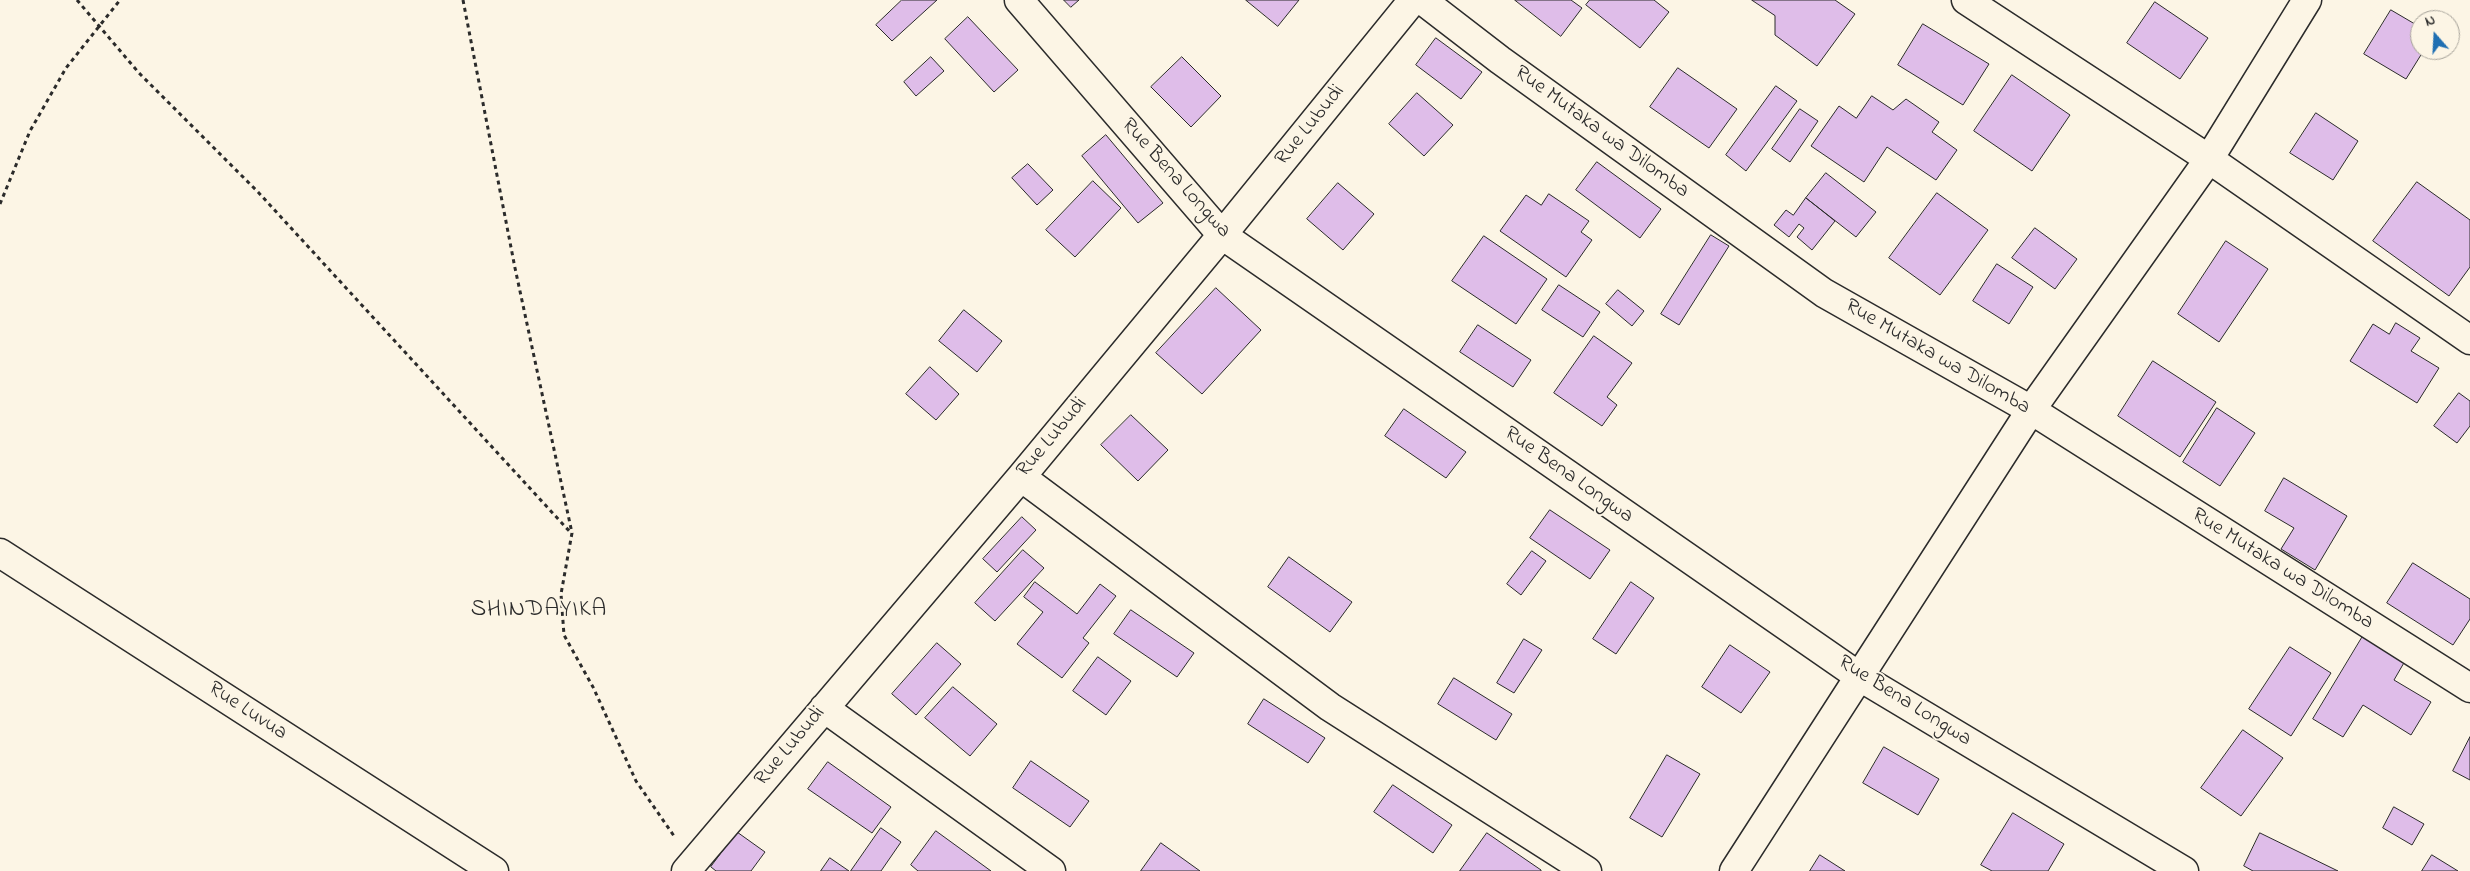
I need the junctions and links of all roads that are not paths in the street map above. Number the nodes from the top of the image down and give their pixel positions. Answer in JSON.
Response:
{"nodes":[{"id":1,"x":1019,"y":0,"type":"edge"},
{"id":2,"x":1413,"y":0,"type":"edge"},
{"id":3,"x":1422,"y":0,"type":"edge"},
{"id":4,"x":1966,"y":0,"type":"edge"},
{"id":5,"x":2307,"y":0,"type":"edge"},
{"id":6,"x":2209,"y":160,"type":"junction"},
{"id":7,"x":1222,"y":236,"type":"junction"},
{"id":8,"x":2470,"y":340,"type":"edge"},
{"id":9,"x":2030,"y":410,"type":"junction"},
{"id":10,"x":1021,"y":476,"type":"junction"},
{"id":11,"x":0,"y":553,"type":"edge"},
{"id":12,"x":1860,"y":677,"type":"junction"},
{"id":13,"x":2470,"y":688,"type":"edge"},
{"id":14,"x":824,"y":708,"type":"junction"},
{"id":15,"x":689,"y":867,"type":"edge"},
{"id":16,"x":494,"y":871,"type":"edge"},
{"id":17,"x":1051,"y":871,"type":"edge"},
{"id":18,"x":1587,"y":871,"type":"edge"},
{"id":19,"x":1734,"y":871,"type":"edge"},
{"id":20,"x":2184,"y":871,"type":"edge"}],
"edges":[{"from":1,"to":7,"type":"street","name":"Rue Bena Longwa"},
{"from":2,"to":7,"type":"street","name":"Rue Lubudi"},
{"from":3,"to":9,"type":"street","name":"Rue Mutaka wa Dilomba"},
{"from":4,"to":6,"type":"street"},
{"from":5,"to":6,"type":"street"},
{"from":6,"to":8,"type":"street"},
{"from":6,"to":9,"type":"street"},
{"from":7,"to":10,"type":"street","name":"Rue Lubudi"},
{"from":7,"to":12,"type":"street","name":"Rue Bena Longwa"},
{"from":9,"to":12,"type":"street"},
{"from":9,"to":13,"type":"street","name":"Rue Mutaka wa Dilomba"},
{"from":10,"to":14,"type":"street","name":"Rue Lubudi"},
{"from":10,"to":18,"type":"street"},
{"from":11,"to":16,"type":"street","name":"Rue Luvua"},
{"from":12,"to":19,"type":"street"},
{"from":12,"to":20,"type":"street","name":"Rue Bena Longwa"},
{"from":14,"to":15,"type":"street","name":"Rue Lubudi"},
{"from":14,"to":17,"type":"street"}]}
